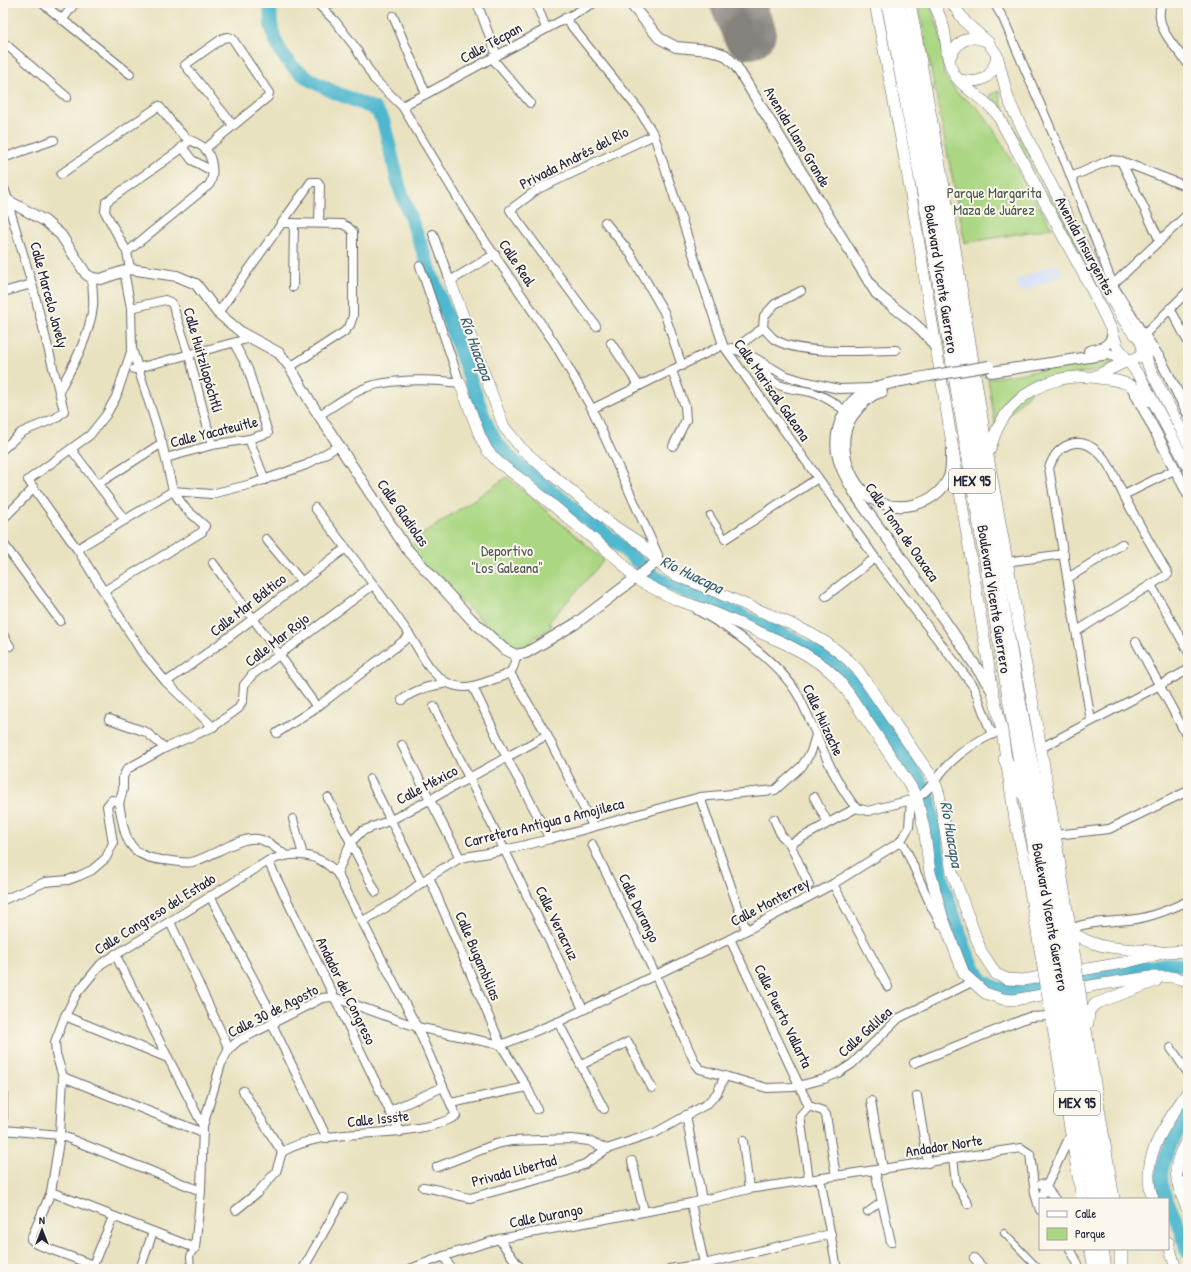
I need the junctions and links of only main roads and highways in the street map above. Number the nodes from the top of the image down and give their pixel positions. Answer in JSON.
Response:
{"nodes":[{"id":1,"x":875,"y":3,"type":"edge"},
{"id":2,"x":888,"y":3,"type":"edge"},
{"id":3,"x":898,"y":3,"type":"edge"},
{"id":4,"x":910,"y":3,"type":"edge"},
{"id":5,"x":934,"y":3,"type":"edge"},
{"id":6,"x":952,"y":3,"type":"edge"},
{"id":7,"x":988,"y":42,"type":"junction"},
{"id":8,"x":997,"y":55,"type":"junction"},
{"id":9,"x":949,"y":61,"type":"junction"},
{"id":10,"x":959,"y":80,"type":"junction"},
{"id":11,"x":927,"y":96,"type":"junction"},
{"id":12,"x":926,"y":141,"type":"junction"},
{"id":13,"x":450,"y":281,"type":"road end"},
{"id":14,"x":1142,"y":340,"type":"junction"},
{"id":15,"x":1127,"y":361,"type":"junction"},
{"id":16,"x":1094,"y":377,"type":"junction"},
{"id":17,"x":460,"y":383,"type":"road end"},
{"id":18,"x":1153,"y":402,"type":"junction"},
{"id":19,"x":1188,"y":443,"type":"edge"},
{"id":20,"x":988,"y":456,"type":"junction"},
{"id":21,"x":1188,"y":467,"type":"edge"},
{"id":22,"x":1005,"y":759,"type":"junction"},
{"id":23,"x":1028,"y":807,"type":"junction"},
{"id":24,"x":1070,"y":930,"type":"junction"},
{"id":25,"x":1188,"y":951,"type":"edge"},
{"id":26,"x":1167,"y":952,"type":"junction"},
{"id":27,"x":1059,"y":959,"type":"junction"},
{"id":28,"x":1165,"y":977,"type":"junction"},
{"id":29,"x":1188,"y":981,"type":"edge"},
{"id":30,"x":1063,"y":1010,"type":"junction"},
{"id":31,"x":1089,"y":1045,"type":"junction"},
{"id":32,"x":1188,"y":1091,"type":"edge"},
{"id":33,"x":1188,"y":1139,"type":"edge"},
{"id":34,"x":1082,"y":1198,"type":"edge"},
{"id":35,"x":1094,"y":1198,"type":"edge"},
{"id":36,"x":1103,"y":1198,"type":"edge"},
{"id":37,"x":1114,"y":1198,"type":"edge"},
{"id":38,"x":1153,"y":1198,"type":"edge"},
{"id":39,"x":1188,"y":1212,"type":"edge"},
{"id":40,"x":1169,"y":1245,"type":"edge"},
{"id":41,"x":1090,"y":1250,"type":"edge"},
{"id":42,"x":1102,"y":1250,"type":"edge"},
{"id":43,"x":1111,"y":1250,"type":"edge"},
{"id":44,"x":1121,"y":1250,"type":"edge"},
{"id":45,"x":1121,"y":1250,"type":"edge"},
{"id":46,"x":1094,"y":1269,"type":"edge"},
{"id":47,"x":1105,"y":1269,"type":"edge"},
{"id":48,"x":1114,"y":1269,"type":"edge"},
{"id":49,"x":1121,"y":1269,"type":"edge"},
{"id":50,"x":1125,"y":1269,"type":"edge"},
{"id":51,"x":1176,"y":1269,"type":"edge"}],
"edges":[{"from":1,"to":22,"type":"main road","name":"Boulevard Vicente Guerrero"},
{"from":2,"to":23,"type":"highway","name":"Boulevard Vicente Guerrero","number":"MEX 95"},
{"from":3,"to":12,"type":"highway","name":"Boulevard Vicente Guerrero","number":"MEX 95"},
{"from":4,"to":11,"type":"main road","name":"Boulevard Vicente Guerrero"},
{"from":5,"to":9,"type":"main road","name":"Avenida Insurgentes"},
{"from":6,"to":7,"type":"main road"},
{"from":7,"to":8,"type":"main road"},
{"from":7,"to":9,"type":"main road"},
{"from":8,"to":10,"type":"main road"},
{"from":8,"to":14,"type":"main road"},
{"from":9,"to":10,"type":"main road","name":"Avenida Insurgentes"},
{"from":10,"to":15,"type":"main road","name":"Avenida Insurgentes"},
{"from":11,"to":12,"type":"highway"},
{"from":11,"to":20,"type":"main road","name":"Boulevard Vicente Guerrero"},
{"from":12,"to":27,"type":"highway","name":"Boulevard Vicente Guerrero","number":"MEX 95"},
{"from":13,"to":26,"type":"main road"},
{"from":14,"to":15,"type":"main road"},
{"from":14,"to":19,"type":"main road"},
{"from":15,"to":16,"type":"main road"},
{"from":15,"to":18,"type":"main road","name":"Avenida Insurgentes"},
{"from":16,"to":18,"type":"main road"},
{"from":16,"to":20,"type":"main road"},
{"from":17,"to":28,"type":"main road"},
{"from":18,"to":21,"type":"main road","name":"Avenida Insurgentes"},
{"from":20,"to":24,"type":"main road","name":"Boulevard Vicente Guerrero"},
{"from":22,"to":23,"type":"highway"},
{"from":22,"to":27,"type":"main road","name":"Boulevard Vicente Guerrero"},
{"from":23,"to":27,"type":"highway","name":"Boulevard Vicente Guerrero","number":"MEX 95"},
{"from":24,"to":26,"type":"main road"},
{"from":24,"to":27,"type":"main road","name":"Boulevard Vicente Guerrero"},
{"from":25,"to":26,"type":"main road"},
{"from":27,"to":30,"type":"highway","name":"Boulevard Vicente Guerrero","number":"MEX 95","bridge":true},
{"from":27,"to":30,"type":"main road","name":"Boulevard Vicente Guerrero","bridge":true},
{"from":28,"to":29,"type":"main road"},
{"from":28,"to":31,"type":"main road"},
{"from":30,"to":31,"type":"main road","name":"Boulevard Vicente Guerrero"},
{"from":30,"to":34,"type":"main road","name":"Boulevard Vicente Guerrero"},
{"from":30,"to":35,"type":"highway","name":"Boulevard Vicente Guerrero","number":"MEX 95"},
{"from":30,"to":36,"type":"highway","name":"Boulevard Vicente Guerrero","number":"MEX 95"},
{"from":31,"to":37,"type":"main road","name":"Boulevard Vicente Guerrero"},
{"from":32,"to":38,"type":"main road"},
{"from":33,"to":39,"type":"main road"},
{"from":40,"to":51,"type":"main road"},
{"from":41,"to":46,"type":"main road"},
{"from":42,"to":47,"type":"highway"},
{"from":43,"to":48,"type":"highway"},
{"from":44,"to":49,"type":"highway"},
{"from":45,"to":50,"type":"main road"}]}
